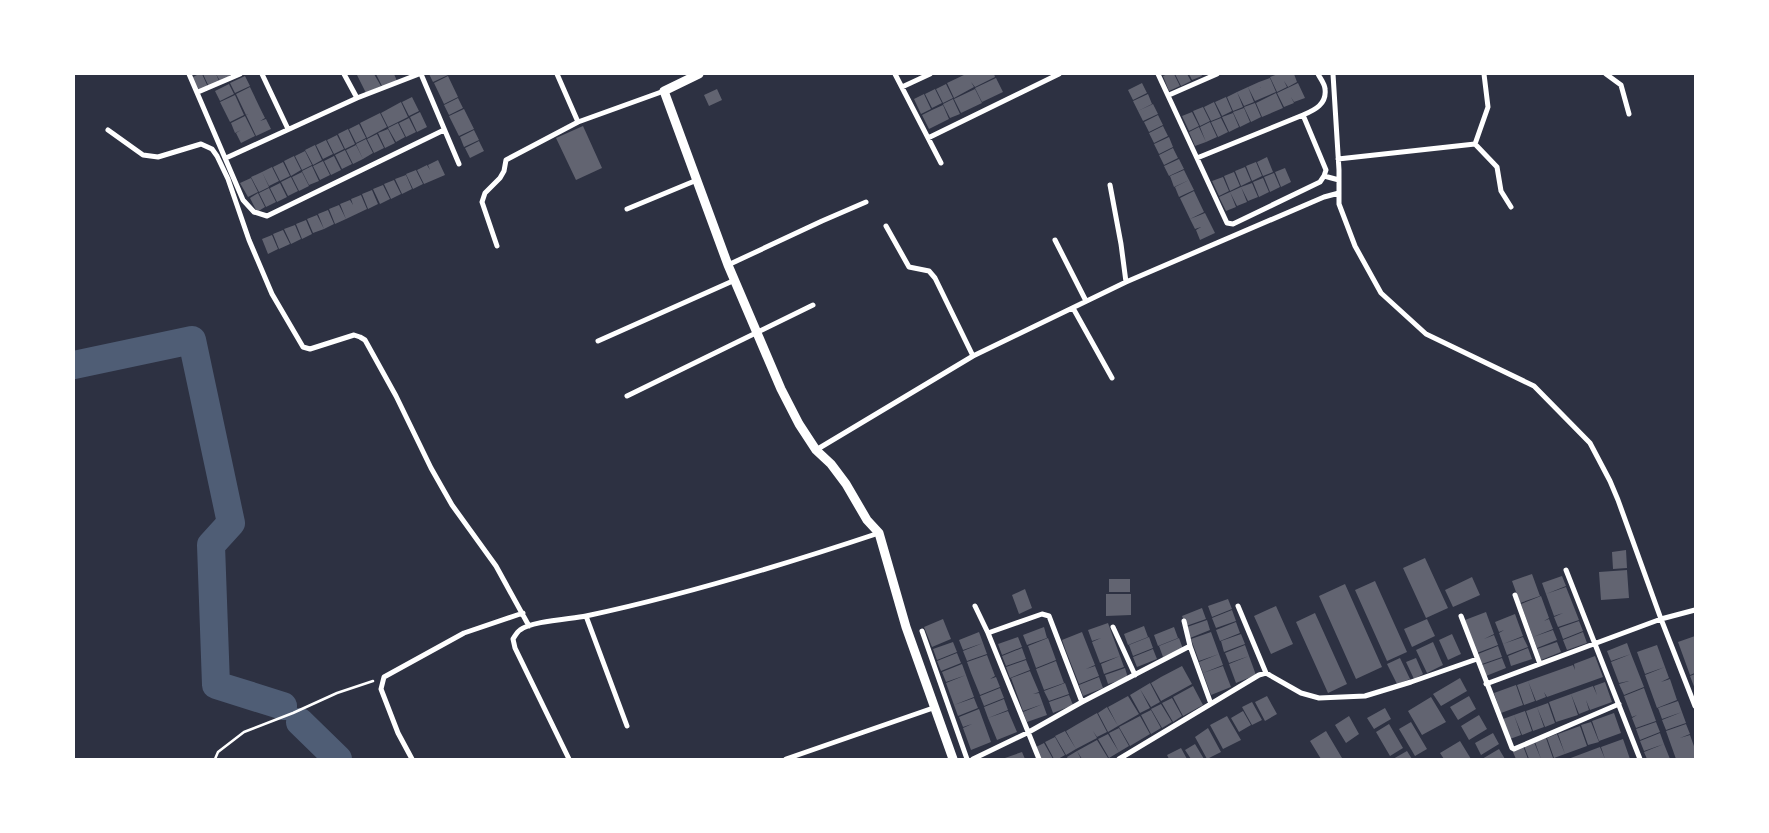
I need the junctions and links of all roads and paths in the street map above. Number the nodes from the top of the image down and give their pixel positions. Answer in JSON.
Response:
{"nodes":[{"id":1,"x":189,"y":74,"type":"edge"},
{"id":2,"x":240,"y":74,"type":"edge"},
{"id":3,"x":262,"y":74,"type":"edge"},
{"id":4,"x":344,"y":74,"type":"edge"},
{"id":5,"x":420,"y":74,"type":"edge"},
{"id":6,"x":557,"y":74,"type":"edge"},
{"id":7,"x":699,"y":74,"type":"edge"},
{"id":8,"x":895,"y":74,"type":"edge"},
{"id":9,"x":930,"y":74,"type":"edge"},
{"id":10,"x":1058,"y":74,"type":"edge"},
{"id":11,"x":1158,"y":74,"type":"edge"},
{"id":12,"x":1216,"y":74,"type":"edge"},
{"id":13,"x":1318,"y":74,"type":"edge"},
{"id":14,"x":1333,"y":74,"type":"edge"},
{"id":15,"x":1484,"y":74,"type":"edge"},
{"id":16,"x":1606,"y":74,"type":"edge"},
{"id":17,"x":902,"y":88,"type":"junction"},
{"id":18,"x":664,"y":91,"type":"junction"},
{"id":19,"x":198,"y":92,"type":"junction"},
{"id":20,"x":1168,"y":95,"type":"junction"},
{"id":21,"x":357,"y":98,"type":"junction"},
{"id":22,"x":1629,"y":114,"type":"dead end"},
{"id":23,"x":1303,"y":115,"type":"junction"},
{"id":24,"x":578,"y":122,"type":"junction"},
{"id":25,"x":108,"y":130,"type":"dead end"},
{"id":26,"x":288,"y":130,"type":"junction"},
{"id":27,"x":444,"y":130,"type":"junction"},
{"id":28,"x":928,"y":138,"type":"junction"},
{"id":29,"x":1475,"y":144,"type":"junction"},
{"id":30,"x":226,"y":158,"type":"junction"},
{"id":31,"x":1197,"y":158,"type":"junction"},
{"id":32,"x":1338,"y":159,"type":"junction"},
{"id":33,"x":940,"y":163,"type":"dead end"},
{"id":34,"x":458,"y":164,"type":"dead end"},
{"id":35,"x":1324,"y":176,"type":"junction"},
{"id":36,"x":698,"y":180,"type":"junction"},
{"id":37,"x":1339,"y":180,"type":"junction"},
{"id":38,"x":1110,"y":185,"type":"dead end"},
{"id":39,"x":1339,"y":193,"type":"junction"},
{"id":40,"x":866,"y":202,"type":"dead end"},
{"id":41,"x":1511,"y":207,"type":"dead end"},
{"id":42,"x":627,"y":209,"type":"dead end"},
{"id":43,"x":886,"y":226,"type":"dead end"},
{"id":44,"x":1055,"y":240,"type":"dead end"},
{"id":45,"x":497,"y":246,"type":"dead end"},
{"id":46,"x":728,"y":265,"type":"junction"},
{"id":47,"x":735,"y":280,"type":"junction"},
{"id":48,"x":1126,"y":282,"type":"junction"},
{"id":49,"x":1086,"y":301,"type":"junction"},
{"id":50,"x":813,"y":305,"type":"dead end"},
{"id":51,"x":1072,"y":308,"type":"junction"},
{"id":52,"x":756,"y":333,"type":"junction"},
{"id":53,"x":598,"y":341,"type":"dead end"},
{"id":54,"x":974,"y":356,"type":"junction"},
{"id":55,"x":1112,"y":378,"type":"dead end"},
{"id":56,"x":627,"y":396,"type":"dead end"},
{"id":57,"x":816,"y":450,"type":"junction"},
{"id":58,"x":879,"y":533,"type":"junction"},
{"id":59,"x":1566,"y":570,"type":"dead end"},
{"id":60,"x":1515,"y":595,"type":"dead end"},
{"id":61,"x":975,"y":606,"type":"dead end"},
{"id":62,"x":1238,"y":606,"type":"dead end"},
{"id":63,"x":1695,"y":610,"type":"edge"},
{"id":64,"x":523,"y":613,"type":"junction"},
{"id":65,"x":586,"y":616,"type":"junction"},
{"id":66,"x":1461,"y":616,"type":"dead end"},
{"id":67,"x":1661,"y":619,"type":"junction"},
{"id":68,"x":1184,"y":622,"type":"dead end"},
{"id":69,"x":529,"y":626,"type":"junction"},
{"id":70,"x":1113,"y":627,"type":"dead end"},
{"id":71,"x":922,"y":631,"type":"dead end"},
{"id":72,"x":988,"y":633,"type":"junction"},
{"id":73,"x":1595,"y":643,"type":"junction"},
{"id":74,"x":1190,"y":646,"type":"junction"},
{"id":75,"x":1477,"y":659,"type":"junction"},
{"id":76,"x":1540,"y":664,"type":"junction"},
{"id":77,"x":1266,"y":673,"type":"junction"},
{"id":78,"x":1135,"y":675,"type":"junction"},
{"id":79,"x":384,"y":677,"type":"junction"},
{"id":80,"x":1486,"y":684,"type":"junction"},
{"id":81,"x":1082,"y":702,"type":"junction"},
{"id":82,"x":1211,"y":704,"type":"junction"},
{"id":83,"x":1619,"y":704,"type":"junction"},
{"id":84,"x":1695,"y":706,"type":"edge"},
{"id":85,"x":936,"y":708,"type":"junction"},
{"id":86,"x":627,"y":726,"type":"dead end"},
{"id":87,"x":1027,"y":733,"type":"junction"},
{"id":88,"x":215,"y":759,"type":"edge"},
{"id":89,"x":412,"y":759,"type":"edge"},
{"id":90,"x":569,"y":759,"type":"edge"},
{"id":91,"x":786,"y":759,"type":"edge"},
{"id":92,"x":953,"y":759,"type":"edge"},
{"id":93,"x":967,"y":759,"type":"edge"},
{"id":94,"x":973,"y":759,"type":"edge"},
{"id":95,"x":1039,"y":759,"type":"edge"},
{"id":96,"x":1119,"y":759,"type":"edge"},
{"id":97,"x":1638,"y":759,"type":"edge"}],
"edges":[{"from":1,"to":19,"type":"street"},
{"from":2,"to":19,"type":"street"},
{"from":3,"to":26,"type":"street"},
{"from":4,"to":21,"type":"street"},
{"from":5,"to":21,"type":"street"},
{"from":5,"to":27,"type":"street"},
{"from":6,"to":24,"type":"street"},
{"from":7,"to":18,"type":"street"},
{"from":8,"to":17,"type":"street"},
{"from":9,"to":17,"type":"street"},
{"from":10,"to":28,"type":"street"},
{"from":11,"to":20,"type":"street"},
{"from":12,"to":20,"type":"street"},
{"from":13,"to":23,"type":"street"},
{"from":14,"to":32,"type":"street"},
{"from":15,"to":29,"type":"street"},
{"from":16,"to":22,"type":"street"},
{"from":17,"to":28,"type":"street"},
{"from":18,"to":24,"type":"street"},
{"from":18,"to":36,"type":"street"},
{"from":19,"to":30,"type":"street"},
{"from":20,"to":31,"type":"street"},
{"from":21,"to":26,"type":"street"},
{"from":23,"to":31,"type":"street"},
{"from":23,"to":35,"type":"street"},
{"from":24,"to":45,"type":"street"},
{"from":25,"to":64,"type":"street"},
{"from":26,"to":30,"type":"street"},
{"from":27,"to":30,"type":"street"},
{"from":27,"to":34,"type":"street"},
{"from":28,"to":33,"type":"street"},
{"from":29,"to":32,"type":"street"},
{"from":29,"to":41,"type":"street"},
{"from":31,"to":35,"type":"street"},
{"from":32,"to":37,"type":"street"},
{"from":35,"to":37,"type":"street"},
{"from":36,"to":42,"type":"street"},
{"from":36,"to":46,"type":"street"},
{"from":37,"to":39,"type":"street"},
{"from":38,"to":48,"type":"street"},
{"from":39,"to":48,"type":"street"},
{"from":39,"to":67,"type":"street"},
{"from":40,"to":46,"type":"street"},
{"from":43,"to":54,"type":"street"},
{"from":44,"to":49,"type":"street"},
{"from":46,"to":47,"type":"street"},
{"from":47,"to":52,"type":"street"},
{"from":47,"to":53,"type":"street"},
{"from":48,"to":49,"type":"street"},
{"from":49,"to":51,"type":"street"},
{"from":50,"to":52,"type":"street"},
{"from":51,"to":54,"type":"street"},
{"from":51,"to":55,"type":"street"},
{"from":52,"to":56,"type":"street"},
{"from":52,"to":57,"type":"street"},
{"from":54,"to":57,"type":"street"},
{"from":57,"to":58,"type":"street"},
{"from":58,"to":65,"type":"street"},
{"from":58,"to":85,"type":"street"},
{"from":59,"to":73,"type":"street"},
{"from":60,"to":76,"type":"street"},
{"from":61,"to":72,"type":"street"},
{"from":62,"to":77,"type":"street"},
{"from":63,"to":67,"type":"street"},
{"from":64,"to":69,"type":"street"},
{"from":64,"to":79,"type":"street"},
{"from":65,"to":69,"type":"street"},
{"from":65,"to":86,"type":"street"},
{"from":66,"to":75,"type":"street"},
{"from":67,"to":73,"type":"street"},
{"from":67,"to":84,"type":"street"},
{"from":68,"to":74,"type":"street"},
{"from":69,"to":90,"type":"street"},
{"from":70,"to":78,"type":"street"},
{"from":71,"to":93,"type":"street"},
{"from":72,"to":81,"type":"street"},
{"from":72,"to":87,"type":"street"},
{"from":73,"to":76,"type":"street"},
{"from":73,"to":83,"type":"street"},
{"from":74,"to":78,"type":"street"},
{"from":74,"to":82,"type":"street"},
{"from":75,"to":77,"type":"street"},
{"from":75,"to":80,"type":"street"},
{"from":76,"to":80,"type":"street"},
{"from":77,"to":82,"type":"street"},
{"from":78,"to":81,"type":"street"},
{"from":79,"to":88,"type":"path"},
{"from":79,"to":89,"type":"street"},
{"from":80,"to":83,"type":"street"},
{"from":81,"to":87,"type":"street"},
{"from":82,"to":96,"type":"street"},
{"from":83,"to":97,"type":"street"},
{"from":85,"to":91,"type":"street"},
{"from":85,"to":92,"type":"street"},
{"from":87,"to":94,"type":"street"},
{"from":87,"to":95,"type":"street"}]}
